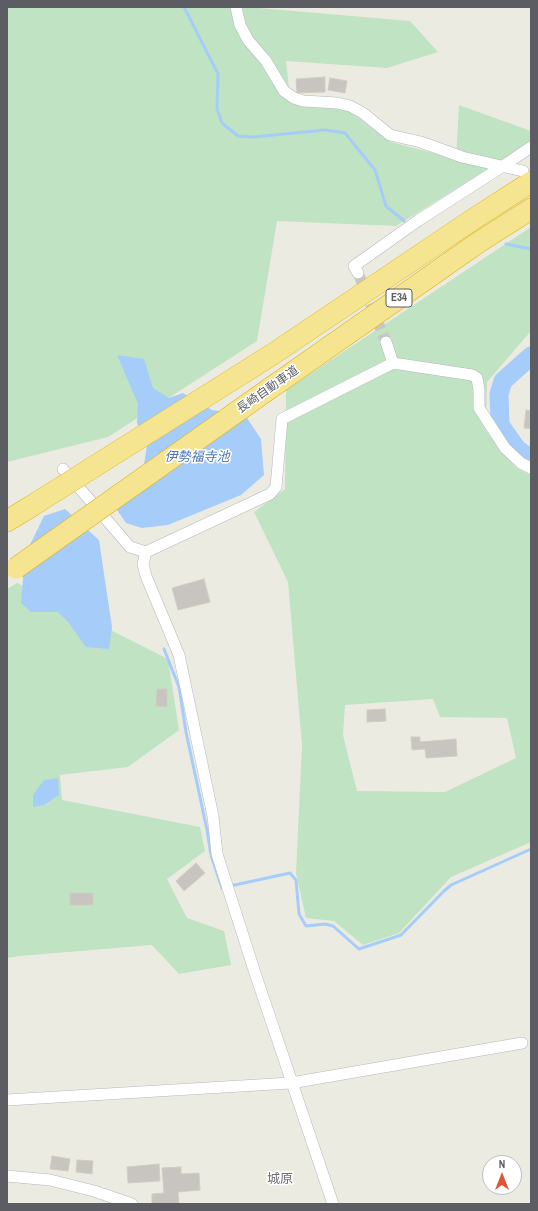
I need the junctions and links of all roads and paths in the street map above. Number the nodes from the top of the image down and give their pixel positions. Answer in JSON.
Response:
{"nodes":[{"id":1,"x":236,"y":7,"type":"edge"},
{"id":2,"x":531,"y":147,"type":"edge"},
{"id":3,"x":503,"y":166,"type":"junction"},
{"id":4,"x":527,"y":177,"type":"edge"},
{"id":5,"x":531,"y":209,"type":"edge"},
{"id":6,"x":358,"y":273,"type":"tunnel mouth"},
{"id":7,"x":386,"y":342,"type":"tunnel mouth"},
{"id":8,"x":393,"y":363,"type":"junction"},
{"id":9,"x":531,"y":468,"type":"edge"},
{"id":10,"x":63,"y":469,"type":"dead end"},
{"id":11,"x":7,"y":521,"type":"edge"},
{"id":12,"x":146,"y":552,"type":"junction"},
{"id":13,"x":12,"y":571,"type":"edge"},
{"id":14,"x":522,"y":1043,"type":"dead end"},
{"id":15,"x":292,"y":1082,"type":"junction"},
{"id":16,"x":7,"y":1100,"type":"edge"},
{"id":17,"x":7,"y":1176,"type":"edge"},
{"id":18,"x":132,"y":1204,"type":"edge"},
{"id":19,"x":333,"y":1204,"type":"edge"}],
"edges":[{"from":1,"to":3,"type":"street"},
{"from":2,"to":3,"type":"street"},
{"from":3,"to":4,"type":"street"},
{"from":3,"to":6,"type":"street"},
{"from":4,"to":11,"type":"highway","number":"E34","bridge":true},
{"from":5,"to":13,"type":"highway","name":"長崎自動車道","number":"E34","bridge":true},
{"from":7,"to":8,"type":"street"},
{"from":8,"to":9,"type":"street"},
{"from":8,"to":12,"type":"street"},
{"from":10,"to":12,"type":"street"},
{"from":12,"to":15,"type":"street"},
{"from":14,"to":15,"type":"street"},
{"from":15,"to":16,"type":"street"},
{"from":15,"to":19,"type":"street"},
{"from":17,"to":18,"type":"street"}]}
